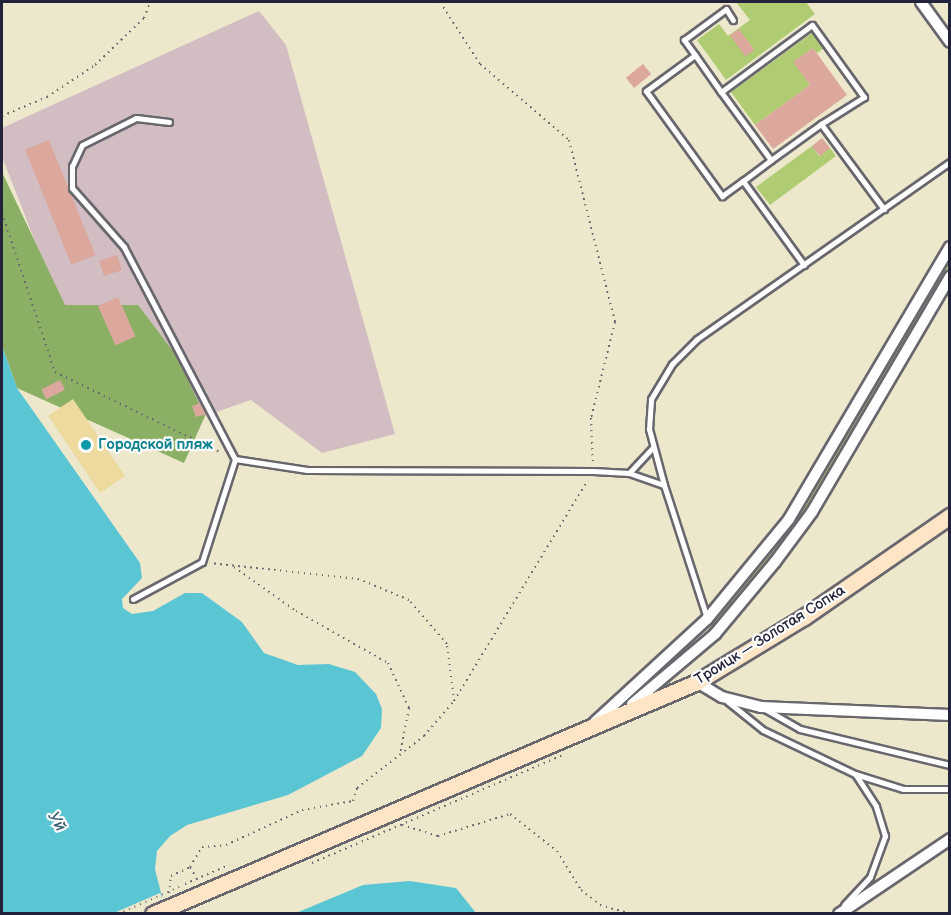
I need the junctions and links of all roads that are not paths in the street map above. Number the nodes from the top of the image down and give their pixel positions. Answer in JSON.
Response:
{"nodes":[{"id":1,"x":921,"y":2,"type":"edge"},
{"id":2,"x":733,"y":20,"type":"dead end"},
{"id":3,"x":950,"y":42,"type":"edge"},
{"id":4,"x":695,"y":56,"type":"junction"},
{"id":5,"x":721,"y":92,"type":"junction"},
{"id":6,"x":169,"y":122,"type":"dead end"},
{"id":7,"x":821,"y":124,"type":"junction"},
{"id":8,"x":771,"y":160,"type":"junction"},
{"id":9,"x":950,"y":162,"type":"edge"},
{"id":10,"x":743,"y":181,"type":"junction"},
{"id":11,"x":884,"y":209,"type":"junction"},
{"id":12,"x":950,"y":247,"type":"edge"},
{"id":13,"x":804,"y":265,"type":"junction"},
{"id":14,"x":950,"y":277,"type":"edge"},
{"id":15,"x":653,"y":447,"type":"junction"},
{"id":16,"x":235,"y":459,"type":"junction"},
{"id":17,"x":629,"y":473,"type":"junction"},
{"id":18,"x":664,"y":485,"type":"junction"},
{"id":19,"x":950,"y":516,"type":"edge"},
{"id":20,"x":133,"y":599,"type":"dead end"},
{"id":21,"x":707,"y":620,"type":"junction"},
{"id":22,"x":697,"y":682,"type":"junction"},
{"id":23,"x":722,"y":697,"type":"junction"},
{"id":24,"x":760,"y":707,"type":"junction"},
{"id":25,"x":950,"y":715,"type":"edge"},
{"id":26,"x":580,"y":735,"type":"junction"},
{"id":27,"x":950,"y":765,"type":"edge"},
{"id":28,"x":855,"y":774,"type":"junction"},
{"id":29,"x":950,"y":789,"type":"edge"},
{"id":30,"x":950,"y":839,"type":"edge"},
{"id":31,"x":153,"y":914,"type":"edge"},
{"id":32,"x":838,"y":914,"type":"edge"}],
"edges":[{"from":1,"to":3,"type":"street"},
{"from":2,"to":4,"type":"lane"},
{"from":4,"to":5,"type":"lane"},
{"from":4,"to":10,"type":"lane"},
{"from":5,"to":7,"type":"lane"},
{"from":5,"to":8,"type":"lane"},
{"from":6,"to":16,"type":"lane"},
{"from":7,"to":8,"type":"lane"},
{"from":7,"to":11,"type":"lane"},
{"from":8,"to":10,"type":"lane"},
{"from":9,"to":11,"type":"lane"},
{"from":10,"to":13,"type":"lane"},
{"from":11,"to":13,"type":"lane"},
{"from":12,"to":21,"type":"street"},
{"from":13,"to":15,"type":"lane"},
{"from":14,"to":26,"type":"street"},
{"from":15,"to":17,"type":"lane"},
{"from":15,"to":18,"type":"lane"},
{"from":16,"to":17,"type":"lane"},
{"from":16,"to":20,"type":"lane"},
{"from":17,"to":18,"type":"lane"},
{"from":18,"to":21,"type":"lane"},
{"from":19,"to":22,"type":"street","name":"Троицк — Золотая Сопка"},
{"from":21,"to":26,"type":"street"},
{"from":22,"to":23,"type":"street"},
{"from":22,"to":26,"type":"street","name":"Троицк — Золотая Сопка"},
{"from":23,"to":24,"type":"street"},
{"from":23,"to":28,"type":"lane"},
{"from":24,"to":25,"type":"street"},
{"from":24,"to":27,"type":"lane"},
{"from":26,"to":31,"type":"street","name":"Троицк — Золотая Сопка"},
{"from":28,"to":29,"type":"lane"},
{"from":28,"to":32,"type":"lane"},
{"from":30,"to":32,"type":"street"}]}
